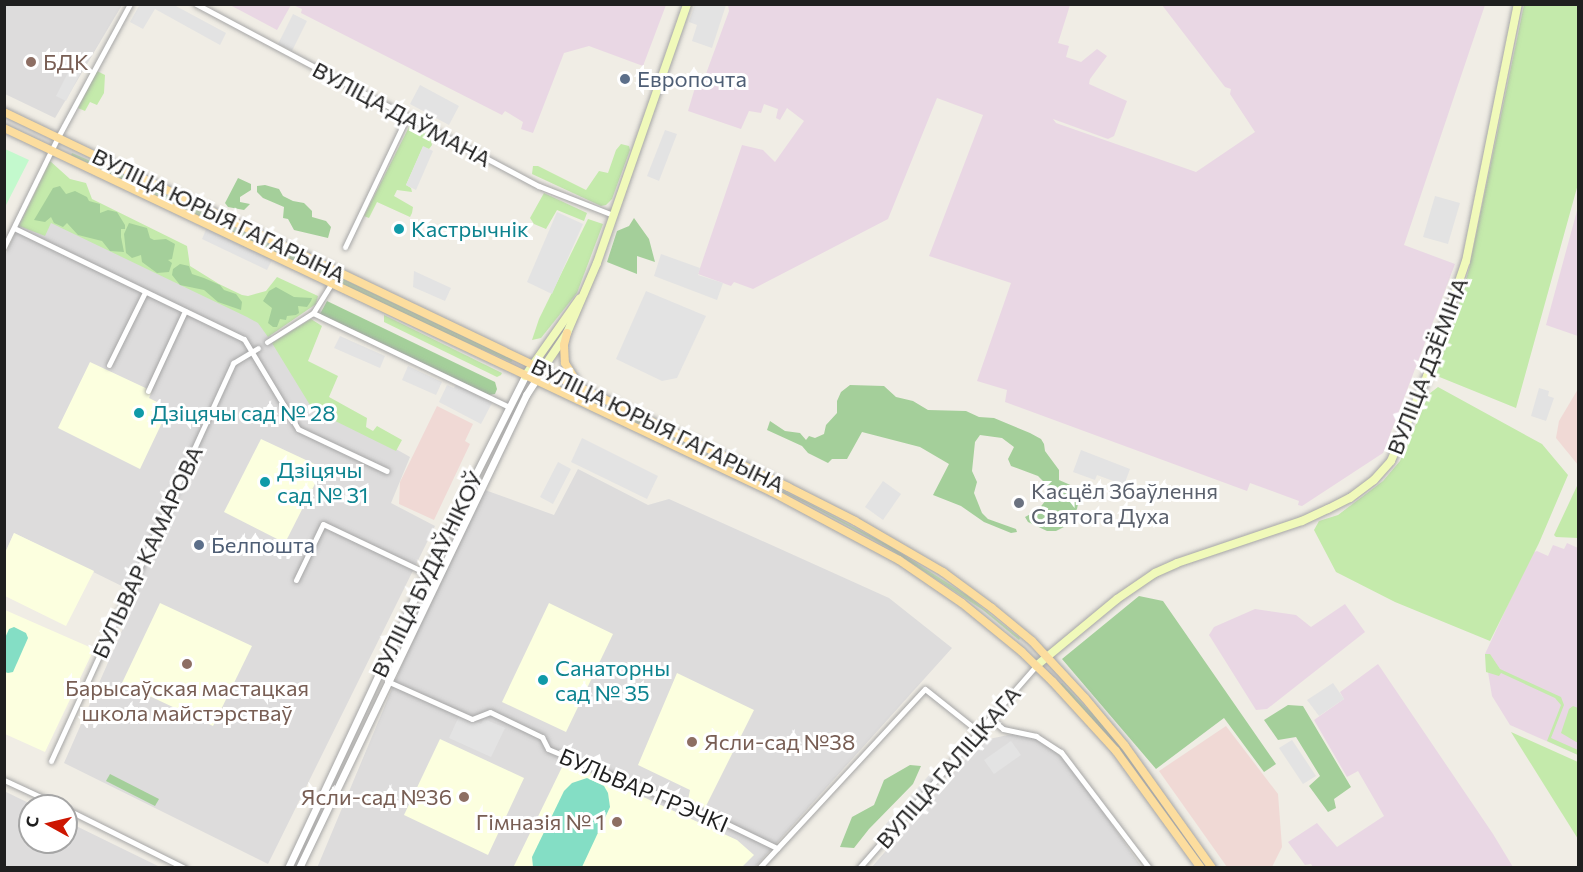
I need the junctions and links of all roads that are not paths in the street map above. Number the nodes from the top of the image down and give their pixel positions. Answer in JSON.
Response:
{"nodes":[{"id":1,"x":130,"y":4,"type":"edge"},
{"id":2,"x":196,"y":4,"type":"edge"},
{"id":3,"x":687,"y":4,"type":"edge"},
{"id":4,"x":1518,"y":4,"type":"edge"},
{"id":5,"x":4,"y":112,"type":"edge"},
{"id":6,"x":407,"y":117,"type":"junction"},
{"id":7,"x":4,"y":128,"type":"edge"},
{"id":8,"x":58,"y":137,"type":"junction"},
{"id":9,"x":51,"y":150,"type":"junction"},
{"id":10,"x":613,"y":215,"type":"junction"},
{"id":11,"x":14,"y":228,"type":"junction"},
{"id":12,"x":345,"y":246,"type":"dead end"},
{"id":13,"x":4,"y":247,"type":"edge"},
{"id":14,"x":332,"y":283,"type":"junction"},
{"id":15,"x":145,"y":291,"type":"junction"},
{"id":16,"x":585,"y":292,"type":"junction"},
{"id":17,"x":185,"y":311,"type":"junction"},
{"id":18,"x":313,"y":313,"type":"junction"},
{"id":19,"x":567,"y":333,"type":"junction"},
{"id":20,"x":267,"y":342,"type":"dead end"},
{"id":21,"x":255,"y":349,"type":"junction"},
{"id":22,"x":109,"y":365,"type":"dead end"},
{"id":23,"x":531,"y":365,"type":"junction"},
{"id":24,"x":542,"y":370,"type":"junction"},
{"id":25,"x":525,"y":376,"type":"junction"},
{"id":26,"x":535,"y":381,"type":"junction"},
{"id":27,"x":582,"y":389,"type":"junction"},
{"id":28,"x":148,"y":392,"type":"dead end"},
{"id":29,"x":508,"y":407,"type":"junction"},
{"id":30,"x":387,"y":471,"type":"dead end"},
{"id":31,"x":468,"y":491,"type":"junction"},
{"id":32,"x":478,"y":494,"type":"junction"},
{"id":33,"x":426,"y":573,"type":"junction"},
{"id":34,"x":437,"y":579,"type":"junction"},
{"id":35,"x":296,"y":580,"type":"dead end"},
{"id":36,"x":1046,"y":656,"type":"junction"},
{"id":37,"x":1036,"y":666,"type":"junction"},
{"id":38,"x":387,"y":681,"type":"junction"},
{"id":39,"x":990,"y":718,"type":"junction"},
{"id":40,"x":354,"y":725,"type":"junction"},
{"id":41,"x":365,"y":730,"type":"junction"},
{"id":42,"x":979,"y":732,"type":"junction"},
{"id":43,"x":51,"y":760,"type":"dead end"},
{"id":44,"x":4,"y":780,"type":"edge"},
{"id":45,"x":34,"y":794,"type":"edge"},
{"id":46,"x":78,"y":815,"type":"edge"},
{"id":47,"x":777,"y":848,"type":"junction"},
{"id":48,"x":185,"y":867,"type":"edge"},
{"id":49,"x":288,"y":867,"type":"edge"},
{"id":50,"x":299,"y":867,"type":"edge"},
{"id":51,"x":759,"y":867,"type":"edge"},
{"id":52,"x":859,"y":867,"type":"edge"},
{"id":53,"x":1149,"y":867,"type":"edge"},
{"id":54,"x":1201,"y":867,"type":"edge"},
{"id":55,"x":1212,"y":867,"type":"edge"}],
"edges":[{"from":1,"to":8,"type":"street"},
{"from":2,"to":6,"type":"street","name":"ВУЛІЦА ДАЎМАНА"},
{"from":3,"to":10,"type":"main road","name":"ВУЛІЦА БУДАЎНІКОЎ"},
{"from":4,"to":36,"type":"main road","name":"ВУЛІЦА ДЗЁМІНА"},
{"from":5,"to":8,"type":"main road","name":"ВУЛІЦА ЮРЫЯ ГАГАРЫНА"},
{"from":6,"to":10,"type":"street","name":"ВУЛІЦА ДАЎМАНА"},
{"from":6,"to":12,"type":"street"},
{"from":7,"to":9,"type":"main road","name":"ВУЛІЦА ЮРЫЯ ГАГАРЫНА"},
{"from":8,"to":9,"type":"street"},
{"from":8,"to":23,"type":"main road","name":"ВУЛІЦА ЮРЫЯ ГАГАРЫНА"},
{"from":9,"to":11,"type":"street"},
{"from":9,"to":14,"type":"main road","name":"ВУЛІЦА ЮРЫЯ ГАГАРЫНА"},
{"from":10,"to":16,"type":"main road","name":"ВУЛІЦА БУДАЎНІКОЎ"},
{"from":11,"to":13,"type":"street"},
{"from":11,"to":15,"type":"street"},
{"from":14,"to":18,"type":"street"},
{"from":14,"to":25,"type":"main road","name":"ВУЛІЦА ЮРЫЯ ГАГАРЫНА"},
{"from":15,"to":17,"type":"street"},
{"from":15,"to":22,"type":"street"},
{"from":16,"to":19,"type":"main road","name":"ВУЛІЦА БУДАЎНІКОЎ"},
{"from":16,"to":23,"type":"main road","name":"ВУЛІЦА БУДАЎНІКОЎ"},
{"from":17,"to":21,"type":"street"},
{"from":17,"to":28,"type":"street"},
{"from":18,"to":20,"type":"street"},
{"from":18,"to":29,"type":"street"},
{"from":19,"to":24,"type":"main road","name":"ВУЛІЦА БУДАЎНІКОЎ"},
{"from":19,"to":27,"type":"main road"},
{"from":21,"to":30,"type":"street"},
{"from":21,"to":43,"type":"street","name":"БУЛЬВАР КАМАРОВА"},
{"from":23,"to":24,"type":"main road","name":"ВУЛІЦА ЮРЫЯ ГАГАРЫНА"},
{"from":23,"to":25,"type":"main road","name":"ВУЛІЦА БУДАЎНІКОЎ"},
{"from":24,"to":26,"type":"street","name":"ВУЛІЦА БУДАЎНІКОЎ"},
{"from":24,"to":27,"type":"main road","name":"ВУЛІЦА ЮРЫЯ ГАГАРЫНА"},
{"from":25,"to":26,"type":"main road","name":"ВУЛІЦА ЮРЫЯ ГАГАРЫНА"},
{"from":25,"to":29,"type":"street","name":"ВУЛІЦА БУДАЎНІКОЎ"},
{"from":26,"to":32,"type":"street","name":"ВУЛІЦА БУДАЎНІКОЎ"},
{"from":26,"to":37,"type":"main road","name":"ВУЛІЦА ЮРЫЯ ГАГАРЫНА"},
{"from":27,"to":36,"type":"main road","name":"ВУЛІЦА ЮРЫЯ ГАГАРЫНА"},
{"from":29,"to":31,"type":"street","name":"ВУЛІЦА БУДАЎНІКОЎ"},
{"from":31,"to":32,"type":"street"},
{"from":31,"to":33,"type":"street","name":"ВУЛІЦА БУДАЎНІКОЎ"},
{"from":32,"to":34,"type":"street","name":"ВУЛІЦА БУДАЎНІКОЎ"},
{"from":33,"to":34,"type":"street"},
{"from":33,"to":35,"type":"street"},
{"from":33,"to":40,"type":"street","name":"ВУЛІЦА БУДАЎНІКОЎ"},
{"from":34,"to":38,"type":"street","name":"ВУЛІЦА БУДАЎНІКОЎ"},
{"from":36,"to":37,"type":"main road","name":"ВУЛІЦА ДЗЁМІНА"},
{"from":36,"to":55,"type":"main road","name":"ВУЛІЦА ЮРЫЯ ГАГАРЫНА"},
{"from":37,"to":39,"type":"street","name":"ВУЛІЦА ГАЛІЦКАГА"},
{"from":37,"to":54,"type":"main road","name":"ВУЛІЦА ЮРЫЯ ГАГАРЫНА"},
{"from":38,"to":41,"type":"street","name":"ВУЛІЦА БУДАЎНІКОЎ"},
{"from":38,"to":47,"type":"street","name":"БУЛЬВАР ГРЭЧКІ"},
{"from":39,"to":42,"type":"street","name":"ВУЛІЦА ГАЛІЦКАГА"},
{"from":39,"to":53,"type":"street"},
{"from":40,"to":41,"type":"street"},
{"from":40,"to":49,"type":"street","name":"ВУЛІЦА БУДАЎНІКОЎ"},
{"from":41,"to":50,"type":"street","name":"ВУЛІЦА БУДАЎНІКОЎ"},
{"from":42,"to":47,"type":"street"},
{"from":42,"to":52,"type":"street","name":"ВУЛІЦА ГАЛІЦКАГА"},
{"from":44,"to":45,"type":"street"},
{"from":46,"to":48,"type":"street"},
{"from":47,"to":51,"type":"street"}]}
